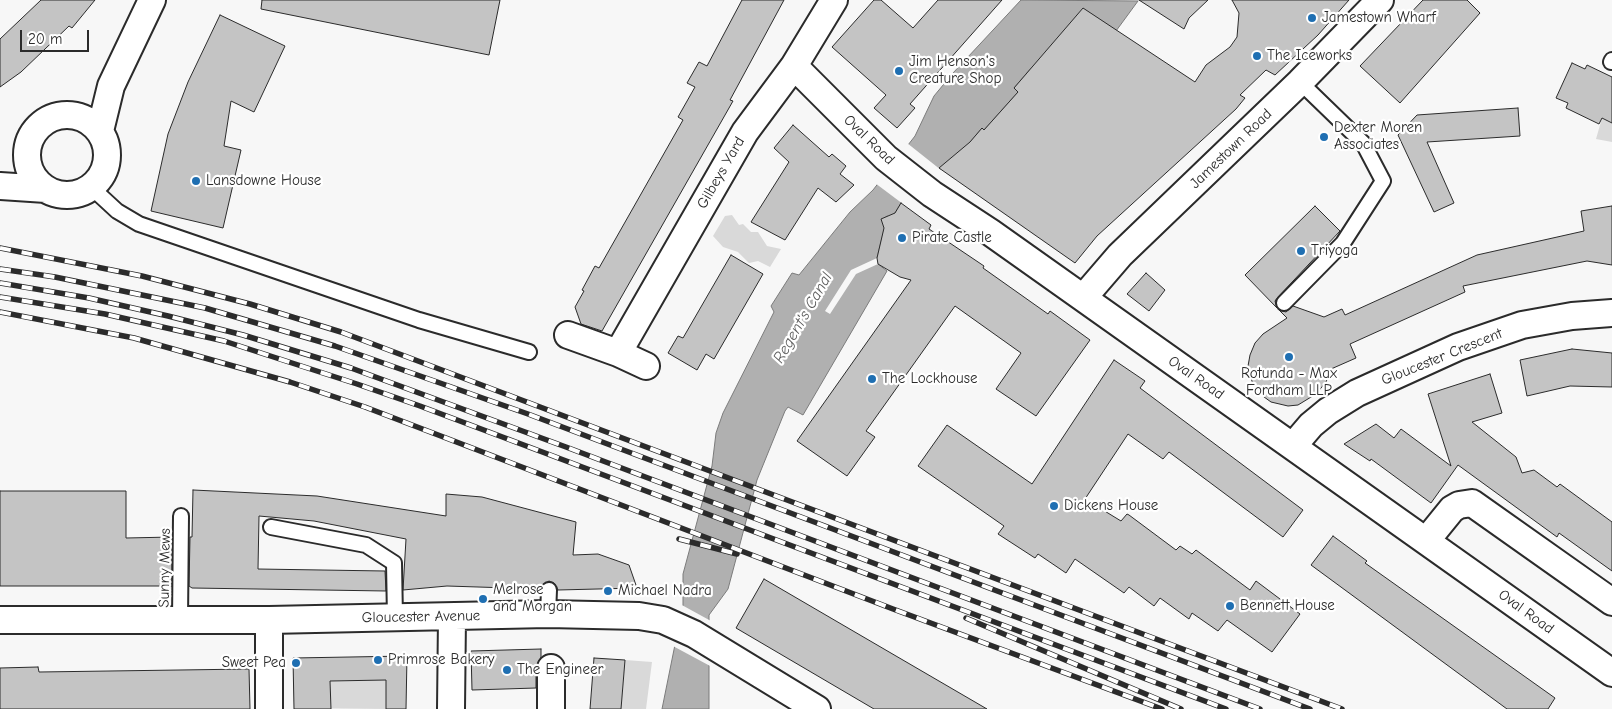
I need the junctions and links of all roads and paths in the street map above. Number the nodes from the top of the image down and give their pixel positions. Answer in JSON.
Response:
{"nodes":[{"id":1,"x":152,"y":0,"type":"edge"},
{"id":2,"x":834,"y":0,"type":"edge"},
{"id":3,"x":1380,"y":0,"type":"edge"},
{"id":4,"x":794,"y":66,"type":"junction"},
{"id":5,"x":1300,"y":82,"type":"junction"},
{"id":6,"x":111,"y":86,"type":"junction"},
{"id":7,"x":75,"y":115,"type":"junction"},
{"id":8,"x":100,"y":130,"type":"junction"},
{"id":9,"x":27,"y":153,"type":"junction"},
{"id":10,"x":0,"y":181,"type":"edge"},
{"id":11,"x":0,"y":186,"type":"edge"},
{"id":12,"x":91,"y":187,"type":"junction"},
{"id":13,"x":46,"y":189,"type":"junction"},
{"id":14,"x":1082,"y":298,"type":"junction"},
{"id":15,"x":1284,"y":304,"type":"dead end"},
{"id":16,"x":1612,"y":314,"type":"edge"},
{"id":17,"x":568,"y":334,"type":"dead end"},
{"id":18,"x":529,"y":352,"type":"dead end"},
{"id":19,"x":618,"y":353,"type":"junction"},
{"id":20,"x":646,"y":366,"type":"dead end"},
{"id":21,"x":1293,"y":446,"type":"junction"},
{"id":22,"x":181,"y":516,"type":"dead end"},
{"id":23,"x":272,"y":527,"type":"dead end"},
{"id":24,"x":1426,"y":540,"type":"junction"},
{"id":25,"x":1612,"y":602,"type":"edge"},
{"id":26,"x":452,"y":617,"type":"junction"},
{"id":27,"x":395,"y":618,"type":"junction"},
{"id":28,"x":0,"y":620,"type":"edge"},
{"id":29,"x":180,"y":620,"type":"junction"},
{"id":30,"x":269,"y":620,"type":"junction"},
{"id":31,"x":551,"y":668,"type":"dead end"},
{"id":32,"x":1612,"y":673,"type":"edge"},
{"id":33,"x":269,"y":709,"type":"edge"},
{"id":34,"x":451,"y":709,"type":"edge"},
{"id":35,"x":551,"y":709,"type":"edge"},
{"id":36,"x":817,"y":709,"type":"edge"}],
"edges":[{"from":1,"to":6,"type":"street"},
{"from":2,"to":4,"type":"street","name":"Gilbeys Yard"},
{"from":3,"to":5,"type":"street","name":"Jamestown Road"},
{"from":4,"to":14,"type":"street","name":"Oval Road"},
{"from":4,"to":19,"type":"street","name":"Gilbeys Yard"},
{"from":5,"to":14,"type":"street","name":"Jamestown Road"},
{"from":5,"to":15,"type":"lane"},
{"from":6,"to":7,"type":"street"},
{"from":6,"to":8,"type":"street"},
{"from":7,"to":8,"type":"street"},
{"from":7,"to":9,"type":"street"},
{"from":8,"to":12,"type":"street"},
{"from":9,"to":10,"type":"street"},
{"from":9,"to":13,"type":"street"},
{"from":11,"to":13,"type":"street"},
{"from":12,"to":13,"type":"street"},
{"from":12,"to":18,"type":"lane"},
{"from":14,"to":21,"type":"street","name":"Oval Road"},
{"from":16,"to":21,"type":"street","name":"Gloucester Crescent"},
{"from":17,"to":19,"type":"street"},
{"from":19,"to":20,"type":"street"},
{"from":21,"to":24,"type":"street","name":"Oval Road"},
{"from":22,"to":29,"type":"lane","name":"Sunny Mews"},
{"from":23,"to":27,"type":"lane"},
{"from":24,"to":25,"type":"street"},
{"from":24,"to":32,"type":"street","name":"Oval Road"},
{"from":26,"to":27,"type":"street","name":"Gloucester Avenue"},
{"from":26,"to":34,"type":"street"},
{"from":26,"to":36,"type":"street","name":"Gloucester Avenue"},
{"from":27,"to":30,"type":"street","name":"Gloucester Avenue"},
{"from":28,"to":29,"type":"street","name":"Gloucester Avenue"},
{"from":29,"to":30,"type":"street","name":"Gloucester Avenue"},
{"from":30,"to":33,"type":"street"},
{"from":31,"to":35,"type":"street"}]}
